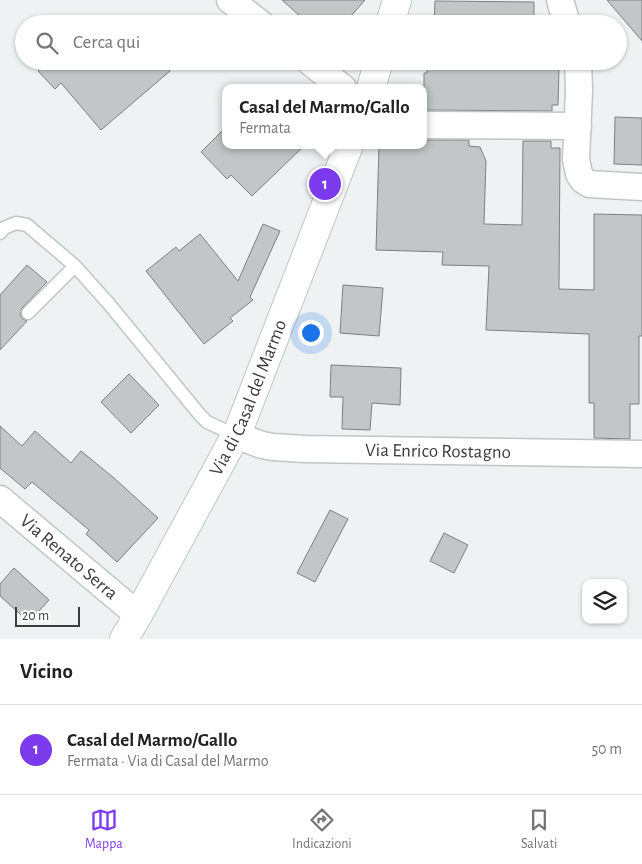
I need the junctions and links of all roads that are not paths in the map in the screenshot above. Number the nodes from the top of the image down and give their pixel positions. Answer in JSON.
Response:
{"nodes":[{"id":1,"x":230,"y":0,"type":"edge"},
{"id":2,"x":397,"y":0,"type":"edge"},
{"id":3,"x":560,"y":0,"type":"edge"},
{"id":4,"x":249,"y":15,"type":"edge"},
{"id":5,"x":393,"y":15,"type":"edge"},
{"id":6,"x":564,"y":15,"type":"edge"},
{"id":7,"x":320,"y":70,"type":"edge"},
{"id":8,"x":377,"y":70,"type":"edge"},
{"id":9,"x":579,"y":70,"type":"edge"},
{"id":10,"x":338,"y":84,"type":"edge"},
{"id":11,"x":372,"y":84,"type":"edge"},
{"id":12,"x":427,"y":125,"type":"edge"},
{"id":13,"x":578,"y":126,"type":"junction"},
{"id":14,"x":347,"y":149,"type":"edge"},
{"id":15,"x":642,"y":187,"type":"edge"},
{"id":16,"x":0,"y":233,"type":"edge"},
{"id":17,"x":75,"y":266,"type":"junction"},
{"id":18,"x":28,"y":313,"type":"dead end"},
{"id":19,"x":235,"y":435,"type":"junction"},
{"id":20,"x":642,"y":454,"type":"edge"},
{"id":21,"x":0,"y":499,"type":"edge"},
{"id":22,"x":138,"y":616,"type":"junction"},
{"id":23,"x":124,"y":639,"type":"edge"}],
"edges":[{"from":1,"to":4,"type":"street"},
{"from":2,"to":5,"type":"main road"},
{"from":3,"to":6,"type":"street"},
{"from":7,"to":10,"type":"street"},
{"from":8,"to":11,"type":"main road"},
{"from":9,"to":13,"type":"street"},
{"from":12,"to":13,"type":"street"},
{"from":13,"to":15,"type":"street"},
{"from":14,"to":19,"type":"main road","name":"Via di Casal del Marmo"},
{"from":16,"to":17,"type":"lane"},
{"from":17,"to":18,"type":"lane"},
{"from":17,"to":19,"type":"lane"},
{"from":19,"to":20,"type":"street","name":"Via Enrico Rostagno"},
{"from":19,"to":22,"type":"main road","name":"Via di Casal del Marmo"},
{"from":21,"to":22,"type":"street","name":"Via Renato Serra"},
{"from":22,"to":23,"type":"main road","name":"Via di Casal del Marmo"}]}
